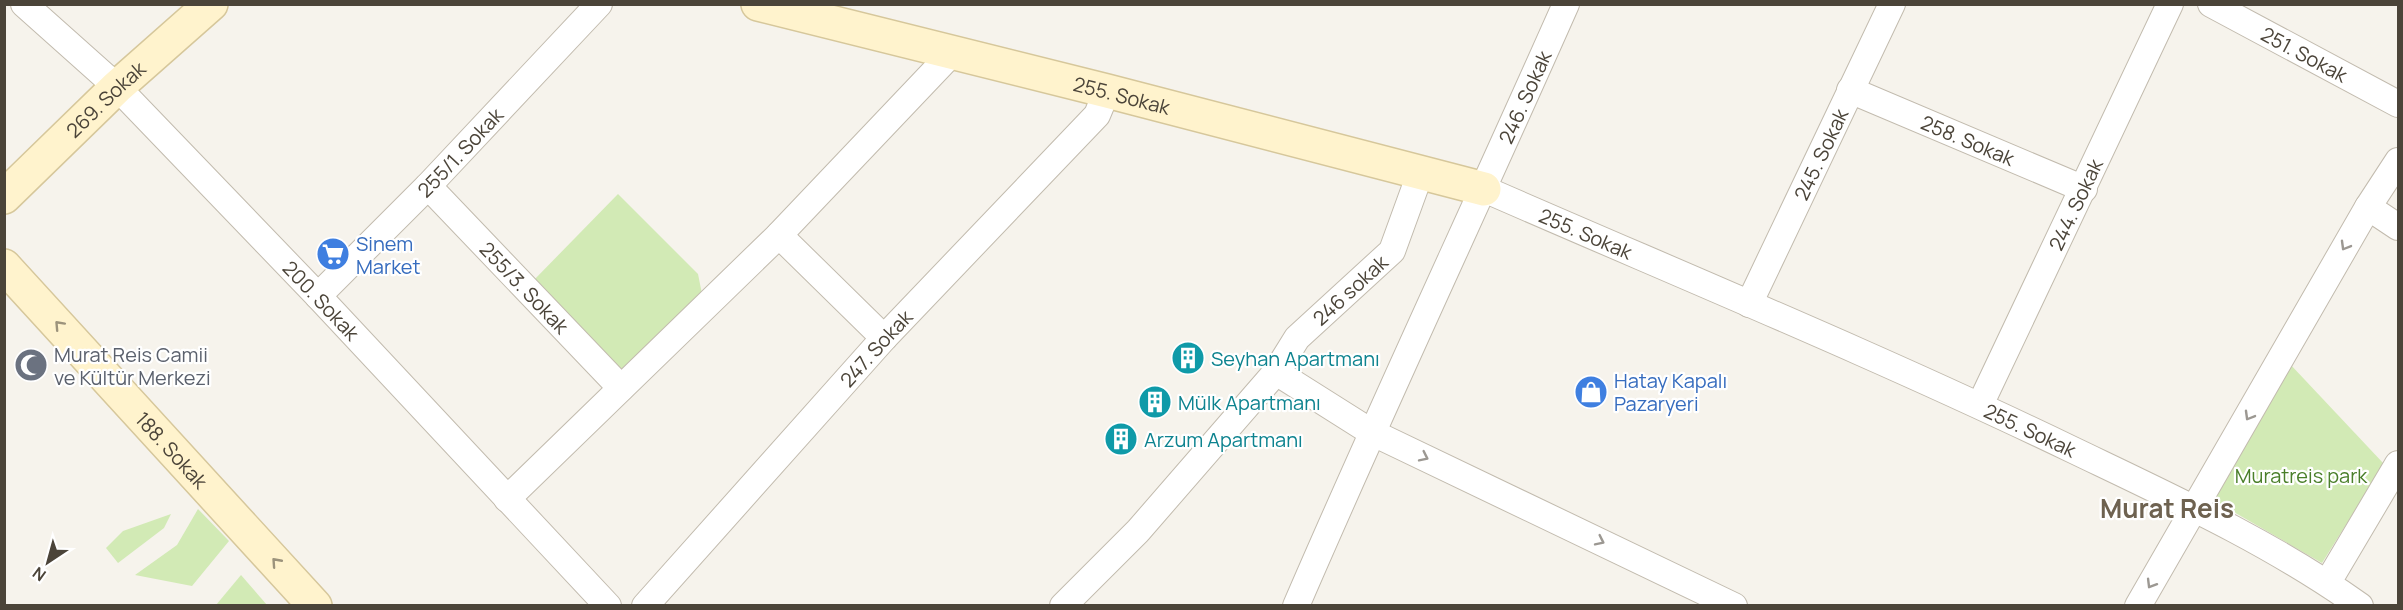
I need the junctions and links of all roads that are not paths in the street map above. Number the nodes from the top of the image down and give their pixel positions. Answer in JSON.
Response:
{"nodes":[{"id":1,"x":24,"y":4,"type":"edge"},
{"id":2,"x":599,"y":4,"type":"edge"},
{"id":3,"x":758,"y":4,"type":"edge"},
{"id":4,"x":1566,"y":4,"type":"edge"},
{"id":5,"x":1892,"y":4,"type":"edge"},
{"id":6,"x":2170,"y":4,"type":"edge"},
{"id":7,"x":2211,"y":4,"type":"edge"},
{"id":8,"x":195,"y":9,"type":"edge"},
{"id":9,"x":952,"y":53,"type":"junction"},
{"id":10,"x":117,"y":87,"type":"junction"},
{"id":11,"x":1850,"y":90,"type":"junction"},
{"id":12,"x":1107,"y":91,"type":"junction"},
{"id":13,"x":2398,"y":104,"type":"edge"},
{"id":14,"x":2398,"y":161,"type":"edge"},
{"id":15,"x":1420,"y":174,"type":"junction"},
{"id":16,"x":428,"y":186,"type":"junction"},
{"id":17,"x":1484,"y":189,"type":"junction"},
{"id":18,"x":2084,"y":189,"type":"junction"},
{"id":19,"x":4,"y":197,"type":"edge"},
{"id":20,"x":2368,"y":207,"type":"junction"},
{"id":21,"x":2398,"y":227,"type":"edge"},
{"id":22,"x":779,"y":235,"type":"junction"},
{"id":23,"x":4,"y":266,"type":"edge"},
{"id":24,"x":318,"y":296,"type":"junction"},
{"id":25,"x":1749,"y":304,"type":"junction"},
{"id":26,"x":884,"y":338,"type":"junction"},
{"id":27,"x":1276,"y":372,"type":"junction"},
{"id":28,"x":621,"y":388,"type":"junction"},
{"id":29,"x":1980,"y":405,"type":"junction"},
{"id":30,"x":1371,"y":432,"type":"junction"},
{"id":31,"x":2398,"y":464,"type":"edge"},
{"id":32,"x":507,"y":499,"type":"junction"},
{"id":33,"x":2196,"y":509,"type":"junction"},
{"id":34,"x":2328,"y":582,"type":"junction"},
{"id":35,"x":315,"y":606,"type":"edge"},
{"id":36,"x":608,"y":606,"type":"edge"},
{"id":37,"x":645,"y":606,"type":"edge"},
{"id":38,"x":1063,"y":606,"type":"edge"},
{"id":39,"x":1296,"y":606,"type":"edge"},
{"id":40,"x":1734,"y":606,"type":"edge"},
{"id":41,"x":2138,"y":606,"type":"edge"},
{"id":42,"x":2360,"y":606,"type":"edge"}],
"edges":[{"from":1,"to":10,"type":"street","name":"200. Sokak"},
{"from":2,"to":16,"type":"street","name":"255/1. Sokak"},
{"from":3,"to":9,"type":"street","name":"255. Sokak"},
{"from":4,"to":17,"type":"street","name":"246. Sokak"},
{"from":5,"to":11,"type":"street","name":"245. Sokak"},
{"from":6,"to":18,"type":"street","name":"244. Sokak"},
{"from":7,"to":13,"type":"street","name":"251. Sokak"},
{"from":8,"to":10,"type":"street","name":"269. Sokak"},
{"from":9,"to":12,"type":"street","name":"255. Sokak"},
{"from":9,"to":22,"type":"street"},
{"from":10,"to":19,"type":"street","name":"269. Sokak"},
{"from":10,"to":24,"type":"street","name":"200. Sokak"},
{"from":11,"to":18,"type":"street","name":"258. Sokak"},
{"from":11,"to":25,"type":"street","name":"245. Sokak"},
{"from":12,"to":15,"type":"street","name":"255. Sokak"},
{"from":12,"to":26,"type":"street","name":"247. Sokak"},
{"from":14,"to":20,"type":"street"},
{"from":15,"to":17,"type":"street","name":"255. Sokak"},
{"from":15,"to":27,"type":"street","name":"246 sokak"},
{"from":16,"to":24,"type":"street","name":"255/1. Sokak"},
{"from":16,"to":28,"type":"street","name":"255/3. Sokak"},
{"from":17,"to":25,"type":"street","name":"255. Sokak"},
{"from":17,"to":30,"type":"street","name":"246. Sokak"},
{"from":18,"to":29,"type":"street","name":"244. Sokak"},
{"from":20,"to":21,"type":"street"},
{"from":20,"to":33,"type":"street","one_way":true},
{"from":22,"to":26,"type":"street"},
{"from":22,"to":28,"type":"street"},
{"from":35,"to":23,"type":"street","name":"188. Sokak","one_way":true},
{"from":24,"to":32,"type":"street","name":"200. Sokak"},
{"from":25,"to":29,"type":"street","name":"255. Sokak"},
{"from":26,"to":37,"type":"street","name":"247. Sokak"},
{"from":27,"to":30,"type":"street"},
{"from":27,"to":38,"type":"street","name":"246 sokak"},
{"from":28,"to":32,"type":"street"},
{"from":29,"to":33,"type":"street","name":"255. Sokak"},
{"from":30,"to":39,"type":"street","name":"246. Sokak"},
{"from":30,"to":40,"type":"street","one_way":true},
{"from":31,"to":34,"type":"street"},
{"from":32,"to":36,"type":"street","name":"200. Sokak"},
{"from":33,"to":34,"type":"street","name":"255. Sokak"},
{"from":33,"to":41,"type":"street","one_way":true},
{"from":34,"to":42,"type":"street","name":"255. Sokak"}]}
